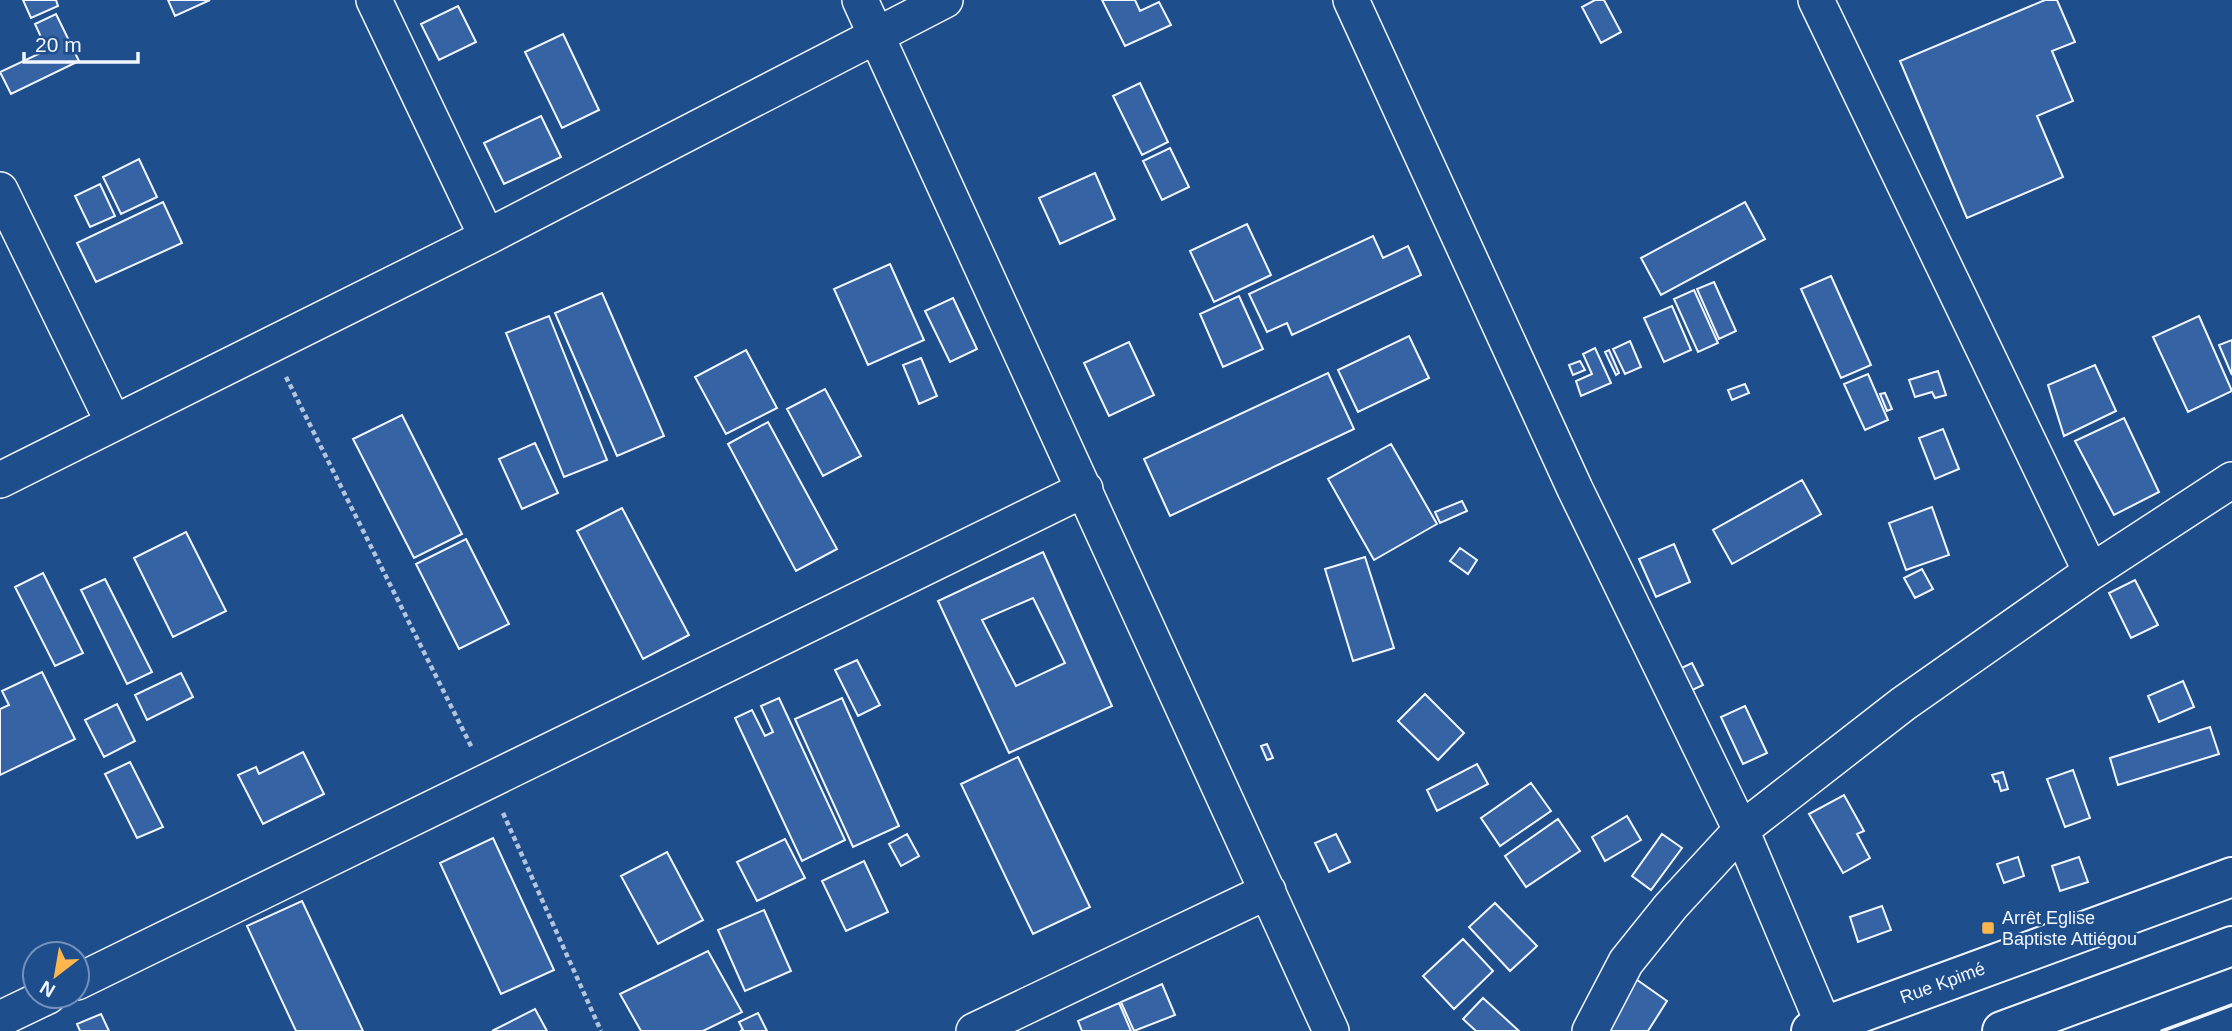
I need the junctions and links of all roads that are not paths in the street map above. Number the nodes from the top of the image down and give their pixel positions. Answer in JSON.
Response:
{"nodes":[{"id":1,"x":374,"y":0,"type":"edge"},
{"id":2,"x":860,"y":0,"type":"edge"},
{"id":3,"x":945,"y":0,"type":"edge"},
{"id":4,"x":1351,"y":0,"type":"edge"},
{"id":5,"x":1816,"y":0,"type":"edge"},
{"id":6,"x":876,"y":35,"type":"junction"},
{"id":7,"x":0,"y":190,"type":"edge"},
{"id":8,"x":487,"y":237,"type":"junction"},
{"id":9,"x":113,"y":422,"type":"junction"},
{"id":10,"x":0,"y":480,"type":"edge"},
{"id":11,"x":2232,"y":480,"type":"edge"},
{"id":12,"x":1085,"y":489,"type":"junction"},
{"id":13,"x":2091,"y":572,"type":"junction"},
{"id":14,"x":1741,"y":830,"type":"junction"},
{"id":15,"x":2232,"y":877,"type":"edge"},
{"id":16,"x":1268,"y":891,"type":"junction"},
{"id":17,"x":2232,"y":946,"type":"edge"},
{"id":18,"x":91,"y":975,"type":"edge"},
{"id":19,"x":21,"y":1009,"type":"edge"},
{"id":20,"x":0,"y":1019,"type":"edge"},
{"id":21,"x":1818,"y":1028,"type":"edge"},
{"id":22,"x":974,"y":1031,"type":"edge"},
{"id":23,"x":1331,"y":1031,"type":"edge"},
{"id":24,"x":1590,"y":1031,"type":"edge"},
{"id":25,"x":2002,"y":1031,"type":"edge"}],
"edges":[{"from":1,"to":8,"type":"street"},
{"from":2,"to":6,"type":"street"},
{"from":3,"to":6,"type":"street"},
{"from":4,"to":14,"type":"street"},
{"from":5,"to":13,"type":"street"},
{"from":6,"to":8,"type":"street"},
{"from":6,"to":12,"type":"street"},
{"from":7,"to":9,"type":"street"},
{"from":8,"to":9,"type":"street"},
{"from":9,"to":10,"type":"street"},
{"from":11,"to":13,"type":"street"},
{"from":12,"to":16,"type":"street"},
{"from":12,"to":18,"type":"street"},
{"from":13,"to":14,"type":"street"},
{"from":14,"to":21,"type":"street"},
{"from":14,"to":24,"type":"street"},
{"from":15,"to":21,"type":"main road","name":"Rue Kpimé"},
{"from":16,"to":22,"type":"street"},
{"from":16,"to":23,"type":"street"},
{"from":17,"to":25,"type":"main road"},
{"from":19,"to":20,"type":"street"}]}
